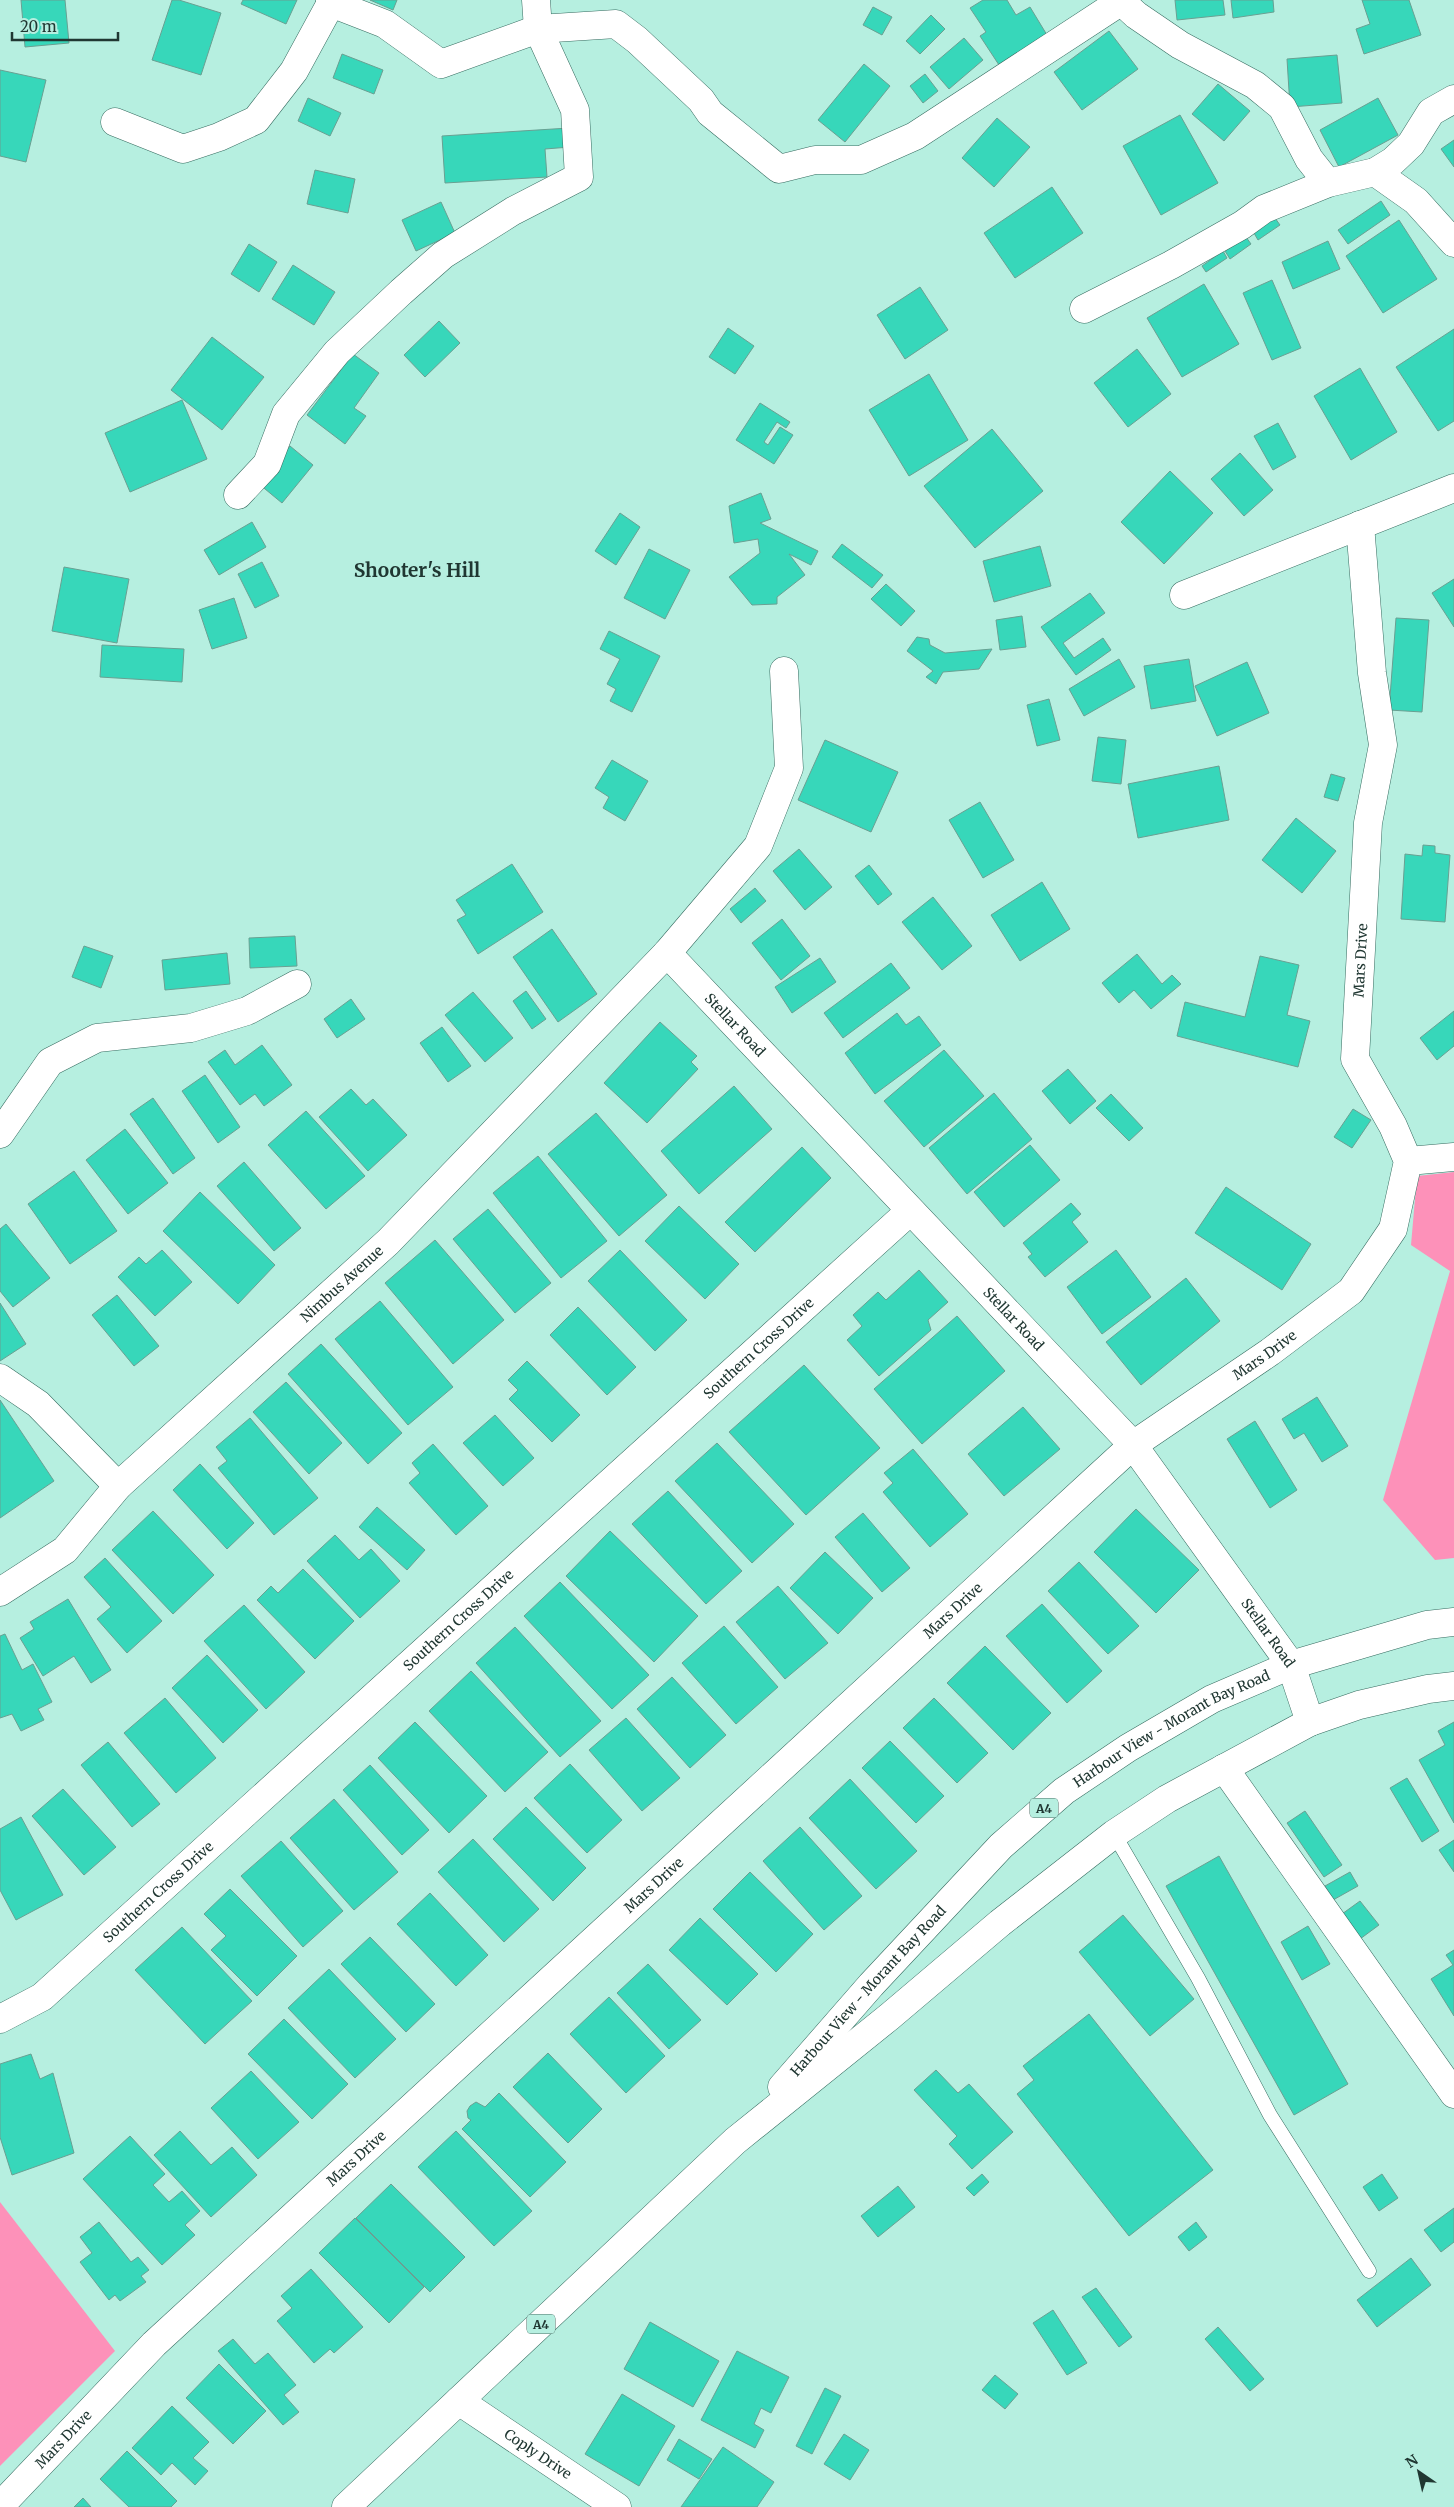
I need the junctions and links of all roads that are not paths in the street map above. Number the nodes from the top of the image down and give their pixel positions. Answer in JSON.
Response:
{"nodes":[{"id":1,"x":536,"y":0,"type":"edge"},
{"id":2,"x":331,"y":1,"type":"edge"},
{"id":3,"x":1122,"y":1,"type":"edge"},
{"id":4,"x":538,"y":29,"type":"junction"},
{"id":5,"x":1454,"y":99,"type":"edge"},
{"id":6,"x":115,"y":122,"type":"dead end"},
{"id":7,"x":1375,"y":172,"type":"junction"},
{"id":8,"x":1328,"y":183,"type":"junction"},
{"id":9,"x":1454,"y":243,"type":"edge"},
{"id":10,"x":1084,"y":309,"type":"dead end"},
{"id":11,"x":1454,"y":488,"type":"edge"},
{"id":12,"x":238,"y":495,"type":"dead end"},
{"id":13,"x":1360,"y":525,"type":"junction"},
{"id":14,"x":1184,"y":595,"type":"dead end"},
{"id":15,"x":784,"y":671,"type":"dead end"},
{"id":16,"x":667,"y":954,"type":"junction"},
{"id":17,"x":297,"y":984,"type":"dead end"},
{"id":18,"x":0,"y":1134,"type":"edge"},
{"id":19,"x":1454,"y":1157,"type":"edge"},
{"id":20,"x":1408,"y":1161,"type":"junction"},
{"id":21,"x":910,"y":1212,"type":"junction"},
{"id":22,"x":0,"y":1378,"type":"edge"},
{"id":23,"x":1133,"y":1445,"type":"junction"},
{"id":24,"x":118,"y":1486,"type":"junction"},
{"id":25,"x":0,"y":1592,"type":"edge"},
{"id":26,"x":1454,"y":1622,"type":"edge"},
{"id":27,"x":1291,"y":1665,"type":"junction"},
{"id":28,"x":1454,"y":1686,"type":"edge"},
{"id":29,"x":1310,"y":1722,"type":"junction"},
{"id":30,"x":1224,"y":1768,"type":"junction"},
{"id":31,"x":1114,"y":1834,"type":"junction"},
{"id":32,"x":0,"y":2019,"type":"edge"},
{"id":33,"x":1454,"y":2094,"type":"edge"},
{"id":34,"x":735,"y":2141,"type":"junction"},
{"id":35,"x":1369,"y":2271,"type":"dead end"},
{"id":36,"x":460,"y":2401,"type":"junction"},
{"id":37,"x":0,"y":2506,"type":"edge"},
{"id":38,"x":346,"y":2507,"type":"edge"},
{"id":39,"x":617,"y":2507,"type":"edge"}],
"edges":[{"from":1,"to":4,"type":"main road"},
{"from":2,"to":4,"type":"main road"},
{"from":2,"to":6,"type":"main road"},
{"from":3,"to":4,"type":"main road"},
{"from":3,"to":8,"type":"main road"},
{"from":4,"to":12,"type":"main road"},
{"from":5,"to":7,"type":"main road"},
{"from":7,"to":8,"type":"main road"},
{"from":7,"to":9,"type":"main road"},
{"from":8,"to":10,"type":"main road"},
{"from":11,"to":13,"type":"main road"},
{"from":13,"to":14,"type":"main road"},
{"from":13,"to":20,"type":"main road","name":"Mars Drive"},
{"from":15,"to":16,"type":"main road","name":"Nimbus Avenue"},
{"from":16,"to":21,"type":"main road","name":"Stellar Road"},
{"from":16,"to":24,"type":"main road","name":"Nimbus Avenue"},
{"from":17,"to":18,"type":"main road"},
{"from":19,"to":20,"type":"main road"},
{"from":20,"to":23,"type":"main road","name":"Mars Drive"},
{"from":21,"to":23,"type":"main road","name":"Stellar Road"},
{"from":21,"to":32,"type":"main road","name":"Southern Cross Drive"},
{"from":22,"to":24,"type":"main road"},
{"from":23,"to":27,"type":"main road","name":"Stellar Road"},
{"from":23,"to":37,"type":"main road","name":"Mars Drive"},
{"from":24,"to":25,"type":"main road","name":"Nimbus Avenue"},
{"from":26,"to":27,"type":"main road","name":"Harbour View - Morant Bay Road","number":"A4"},
{"from":27,"to":29,"type":"main road","name":"Stellar Road"},
{"from":27,"to":34,"type":"main road","name":"Harbour View - Morant Bay Road","number":"A4"},
{"from":28,"to":29,"type":"main road","name":"Harbour View - Morant Bay Road","number":"A4"},
{"from":29,"to":30,"type":"main road","name":"Harbour View - Morant Bay Road","number":"A4"},
{"from":30,"to":31,"type":"main road","name":"Harbour View - Morant Bay Road","number":"A4"},
{"from":30,"to":33,"type":"main road"},
{"from":31,"to":34,"type":"main road","name":"Harbour View - Morant Bay Road","number":"A4"},
{"from":31,"to":35,"type":"lane"},
{"from":34,"to":36,"type":"main road","name":"Harbour View - Morant Bay Road","number":"A4"},
{"from":36,"to":38,"type":"main road","name":"Harbour View - Morant Bay Road","number":"A4"},
{"from":36,"to":39,"type":"main road","name":"Coply Drive"}]}
